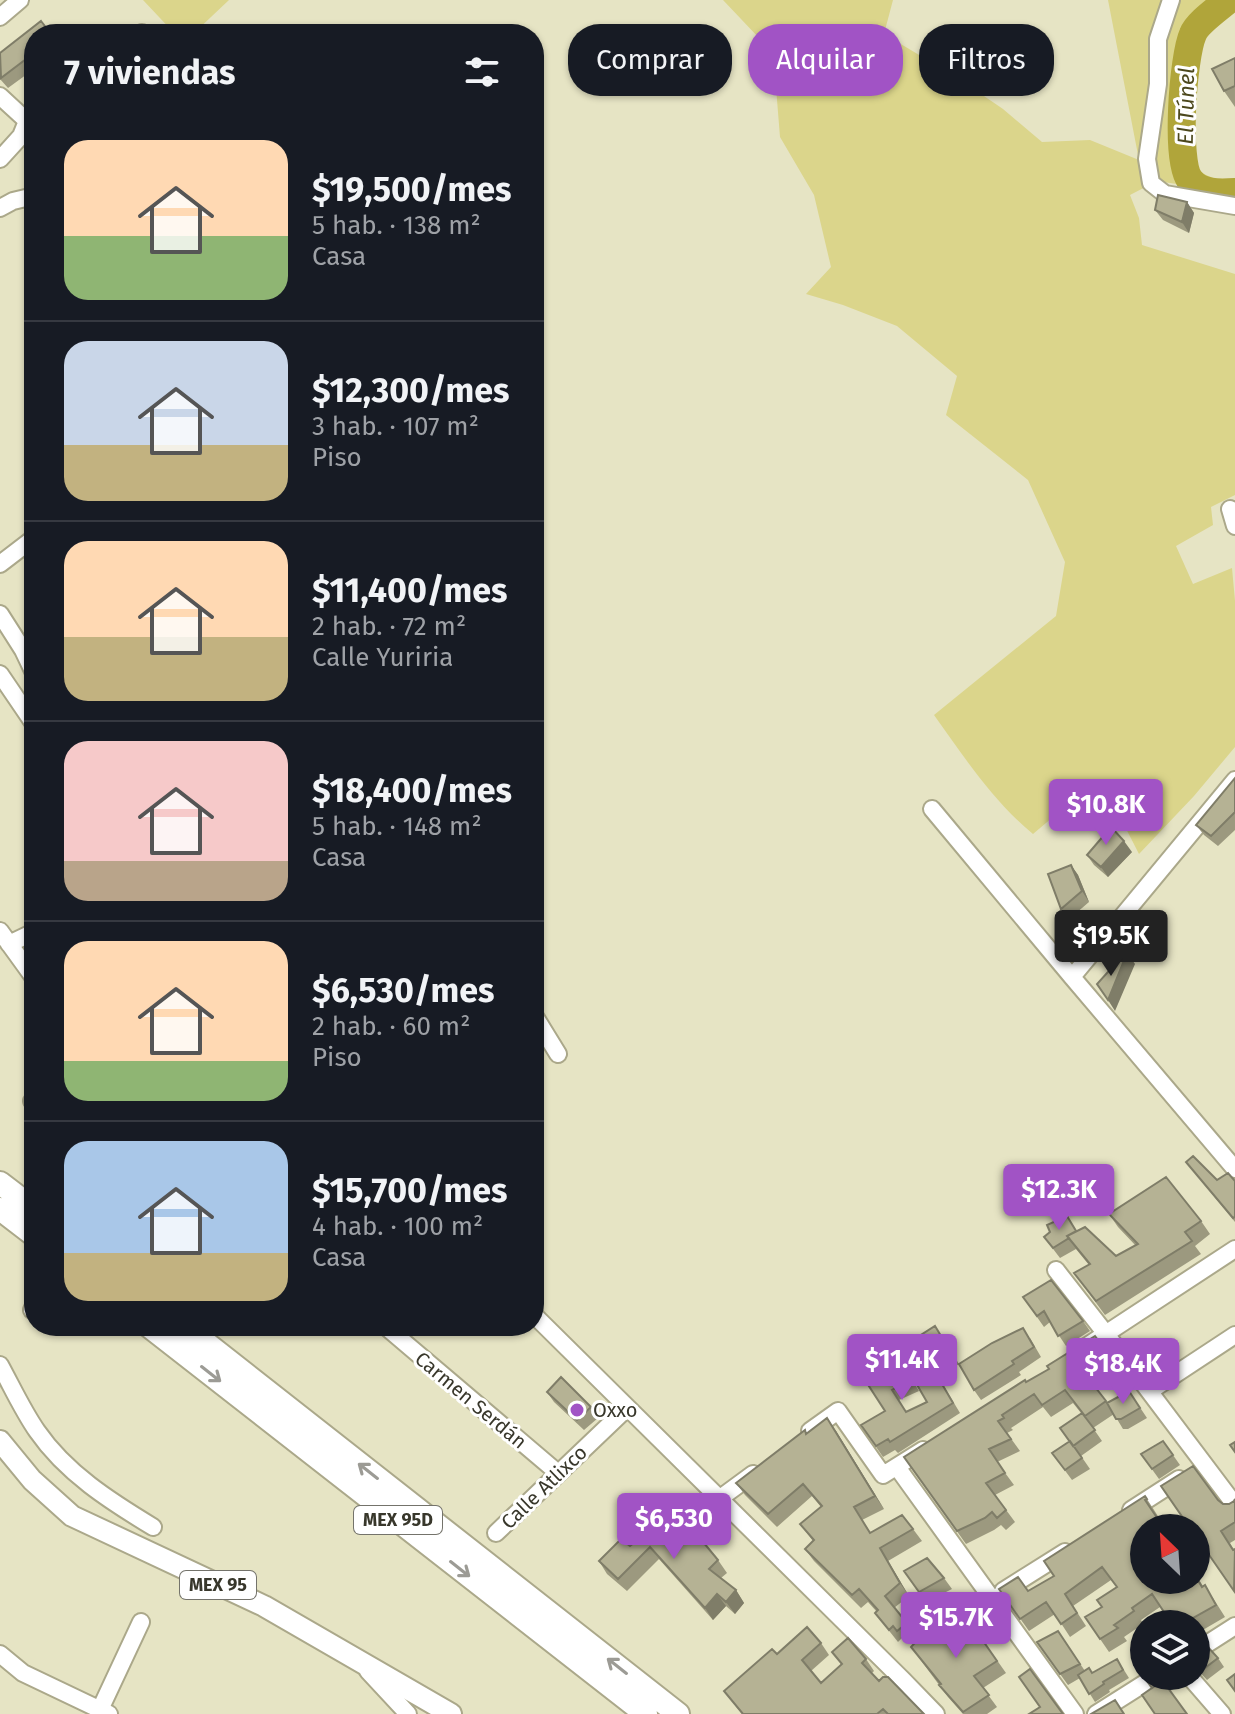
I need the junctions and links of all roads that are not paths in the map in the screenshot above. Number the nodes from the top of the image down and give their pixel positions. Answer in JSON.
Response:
{"nodes":[{"id":1,"x":20,"y":0,"type":"edge"},
{"id":2,"x":1171,"y":0,"type":"edge"},
{"id":3,"x":0,"y":17,"type":"edge"},
{"id":4,"x":0,"y":96,"type":"edge"},
{"id":5,"x":24,"y":114,"type":"edge"},
{"id":6,"x":24,"y":130,"type":"edge"},
{"id":7,"x":0,"y":159,"type":"edge"},
{"id":8,"x":24,"y":198,"type":"edge"},
{"id":9,"x":1235,"y":206,"type":"edge"},
{"id":10,"x":0,"y":208,"type":"edge"},
{"id":11,"x":1230,"y":509,"type":"dead end"},
{"id":12,"x":1235,"y":526,"type":"edge"},
{"id":13,"x":24,"y":546,"type":"edge"},
{"id":14,"x":0,"y":564,"type":"edge"},
{"id":15,"x":0,"y":614,"type":"edge"},
{"id":16,"x":24,"y":641,"type":"edge"},
{"id":17,"x":0,"y":674,"type":"edge"},
{"id":18,"x":24,"y":709,"type":"edge"},
{"id":19,"x":1235,"y":780,"type":"edge"},
{"id":20,"x":932,"y":809,"type":"dead end"},
{"id":21,"x":5,"y":937,"type":"edge"},
{"id":22,"x":24,"y":964,"type":"edge"},
{"id":23,"x":1072,"y":977,"type":"junction"},
{"id":24,"x":544,"y":1031,"type":"edge"},
{"id":25,"x":558,"y":1054,"type":"dead end"},
{"id":26,"x":1235,"y":1169,"type":"edge"},
{"id":27,"x":0,"y":1183,"type":"edge"},
{"id":28,"x":24,"y":1201,"type":"edge"},
{"id":29,"x":0,"y":1209,"type":"edge"},
{"id":30,"x":24,"y":1227,"type":"edge"},
{"id":31,"x":1235,"y":1249,"type":"edge"},
{"id":32,"x":1056,"y":1270,"type":"dead end"},
{"id":33,"x":544,"y":1325,"type":"edge"},
{"id":34,"x":1106,"y":1334,"type":"junction"},
{"id":35,"x":1235,"y":1335,"type":"edge"},
{"id":36,"x":162,"y":1336,"type":"edge"},
{"id":37,"x":197,"y":1336,"type":"edge"},
{"id":38,"x":397,"y":1336,"type":"edge"},
{"id":39,"x":1067,"y":1359,"type":"edge"},
{"id":40,"x":0,"y":1365,"type":"edge"},
{"id":41,"x":1150,"y":1391,"type":"junction"},
{"id":42,"x":627,"y":1408,"type":"junction"},
{"id":43,"x":802,"y":1437,"type":"edge"},
{"id":44,"x":0,"y":1441,"type":"edge"},
{"id":45,"x":937,"y":1442,"type":"edge"},
{"id":46,"x":767,"y":1464,"type":"edge"},
{"id":47,"x":1203,"y":1464,"type":"junction"},
{"id":48,"x":897,"y":1467,"type":"junction"},
{"id":49,"x":558,"y":1473,"type":"junction"},
{"id":50,"x":719,"y":1499,"type":"junction"},
{"id":51,"x":1235,"y":1505,"type":"edge"},
{"id":52,"x":1124,"y":1515,"type":"edge"},
{"id":53,"x":153,"y":1527,"type":"dead end"},
{"id":54,"x":496,"y":1533,"type":"dead end"},
{"id":55,"x":1084,"y":1540,"type":"edge"},
{"id":56,"x":992,"y":1599,"type":"junction"},
{"id":57,"x":141,"y":1622,"type":"dead end"},
{"id":58,"x":1235,"y":1626,"type":"edge"},
{"id":59,"x":1210,"y":1642,"type":"edge"},
{"id":60,"x":0,"y":1654,"type":"edge"},
{"id":61,"x":359,"y":1661,"type":"junction"},
{"id":62,"x":1134,"y":1690,"type":"edge"},
{"id":63,"x":1201,"y":1690,"type":"edge"},
{"id":64,"x":103,"y":1713,"type":"edge"},
{"id":65,"x":408,"y":1714,"type":"edge"},
{"id":66,"x":451,"y":1714,"type":"edge"},
{"id":67,"x":646,"y":1714,"type":"edge"},
{"id":68,"x":678,"y":1714,"type":"edge"},
{"id":69,"x":936,"y":1714,"type":"edge"},
{"id":70,"x":1075,"y":1714,"type":"edge"},
{"id":71,"x":1096,"y":1714,"type":"edge"},
{"id":72,"x":1222,"y":1714,"type":"edge"}],
"edges":[{"from":1,"to":3,"type":"street"},
{"from":2,"to":9,"type":"street"},
{"from":4,"to":5,"type":"street"},
{"from":6,"to":7,"type":"street"},
{"from":8,"to":10,"type":"street"},
{"from":11,"to":12,"type":"street"},
{"from":13,"to":14,"type":"street"},
{"from":15,"to":16,"type":"street"},
{"from":17,"to":18,"type":"street"},
{"from":19,"to":23,"type":"street"},
{"from":20,"to":23,"type":"street"},
{"from":21,"to":22,"type":"street"},
{"from":23,"to":26,"type":"street"},
{"from":24,"to":25,"type":"street"},
{"from":27,"to":28,"type":"highway"},
{"from":29,"to":30,"type":"highway"},
{"from":31,"to":34,"type":"street"},
{"from":32,"to":34,"type":"street"},
{"from":33,"to":42,"type":"street"},
{"from":34,"to":39,"type":"street"},
{"from":34,"to":41,"type":"street"},
{"from":35,"to":41,"type":"street"},
{"from":36,"to":67,"type":"highway","number":"MEX 95D","one_way":true},
{"from":68,"to":37,"type":"highway","number":"MEX 95D","one_way":true},
{"from":38,"to":49,"type":"street","name":"Carmen Serdán"},
{"from":40,"to":53,"type":"street"},
{"from":41,"to":47,"type":"street"},
{"from":42,"to":49,"type":"street","name":"Calle Atlixco"},
{"from":42,"to":50,"type":"street"},
{"from":43,"to":48,"type":"street"},
{"from":44,"to":61,"type":"main road","number":"MEX 95"},
{"from":45,"to":48,"type":"street"},
{"from":46,"to":50,"type":"street"},
{"from":47,"to":51,"type":"street"},
{"from":47,"to":52,"type":"street"},
{"from":48,"to":56,"type":"street"},
{"from":49,"to":54,"type":"street","name":"Calle Atlixco"},
{"from":50,"to":69,"type":"street"},
{"from":55,"to":56,"type":"street"},
{"from":56,"to":70,"type":"street"},
{"from":57,"to":64,"type":"street"},
{"from":58,"to":59,"type":"street"},
{"from":60,"to":64,"type":"street"},
{"from":61,"to":65,"type":"street"},
{"from":61,"to":66,"type":"main road","number":"MEX 95"},
{"from":62,"to":71,"type":"street"},
{"from":63,"to":72,"type":"street"}]}
